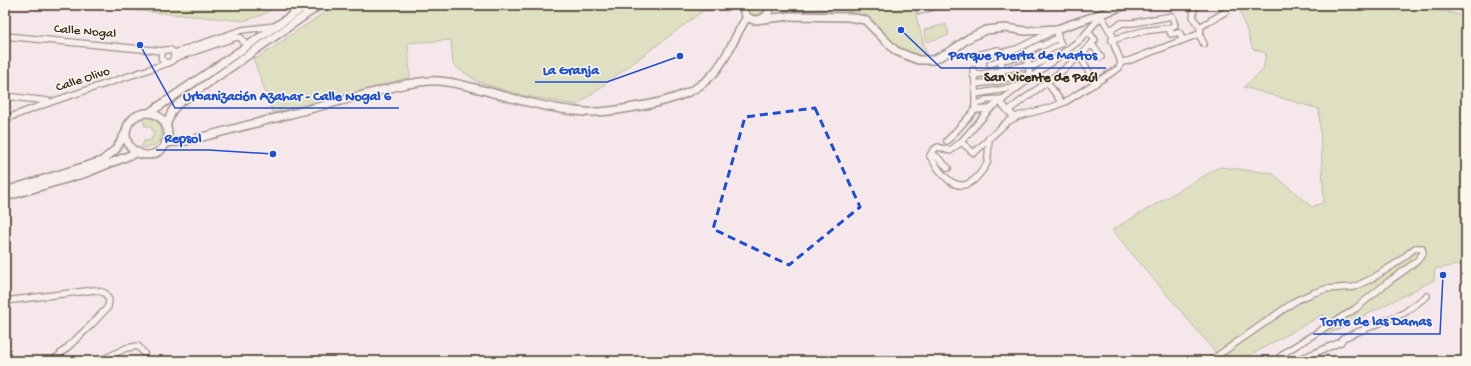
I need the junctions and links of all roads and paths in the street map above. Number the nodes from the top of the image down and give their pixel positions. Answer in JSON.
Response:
{"nodes":[{"id":1,"x":307,"y":5,"type":"edge"},
{"id":2,"x":320,"y":5,"type":"edge"},
{"id":3,"x":685,"y":5,"type":"edge"},
{"id":4,"x":723,"y":5,"type":"edge"},
{"id":5,"x":743,"y":5,"type":"edge"},
{"id":6,"x":770,"y":5,"type":"edge"},
{"id":7,"x":940,"y":5,"type":"edge"},
{"id":8,"x":1011,"y":5,"type":"edge"},
{"id":9,"x":1030,"y":5,"type":"edge"},
{"id":10,"x":1127,"y":5,"type":"edge"},
{"id":11,"x":1201,"y":5,"type":"edge"},
{"id":12,"x":1230,"y":5,"type":"edge"},
{"id":13,"x":708,"y":6,"type":"edge"},
{"id":14,"x":1195,"y":7,"type":"edge"},
{"id":15,"x":920,"y":11,"type":"dead end"},
{"id":16,"x":1107,"y":11,"type":"edge"},
{"id":17,"x":786,"y":16,"type":"junction"},
{"id":18,"x":747,"y":17,"type":"junction"},
{"id":19,"x":763,"y":19,"type":"junction"},
{"id":20,"x":275,"y":26,"type":"junction"},
{"id":21,"x":1168,"y":28,"type":"junction"},
{"id":22,"x":1057,"y":29,"type":"junction"},
{"id":23,"x":1110,"y":30,"type":"junction"},
{"id":24,"x":1200,"y":30,"type":"junction"},
{"id":25,"x":1088,"y":32,"type":"junction"},
{"id":26,"x":5,"y":36,"type":"edge"},
{"id":27,"x":1112,"y":40,"type":"junction"},
{"id":28,"x":1183,"y":40,"type":"junction"},
{"id":29,"x":1204,"y":44,"type":"dead end"},
{"id":30,"x":247,"y":46,"type":"junction"},
{"id":31,"x":1090,"y":46,"type":"junction"},
{"id":32,"x":163,"y":51,"type":"junction"},
{"id":33,"x":1001,"y":53,"type":"junction"},
{"id":34,"x":978,"y":55,"type":"dead end"},
{"id":35,"x":1080,"y":55,"type":"junction"},
{"id":36,"x":174,"y":56,"type":"junction"},
{"id":37,"x":1101,"y":57,"type":"dead end"},
{"id":38,"x":1027,"y":58,"type":"junction"},
{"id":39,"x":1047,"y":59,"type":"dead end"},
{"id":40,"x":1000,"y":60,"type":"junction"},
{"id":41,"x":1121,"y":62,"type":"junction"},
{"id":42,"x":168,"y":63,"type":"junction"},
{"id":43,"x":990,"y":64,"type":"dead end"},
{"id":44,"x":1002,"y":70,"type":"junction"},
{"id":45,"x":1030,"y":76,"type":"junction"},
{"id":46,"x":1001,"y":80,"type":"junction"},
{"id":47,"x":1046,"y":82,"type":"junction"},
{"id":48,"x":975,"y":84,"type":"junction"},
{"id":49,"x":1095,"y":84,"type":"junction"},
{"id":50,"x":1021,"y":85,"type":"junction"},
{"id":51,"x":975,"y":94,"type":"junction"},
{"id":52,"x":5,"y":96,"type":"edge"},
{"id":53,"x":1001,"y":100,"type":"junction"},
{"id":54,"x":51,"y":102,"type":"junction"},
{"id":55,"x":1062,"y":103,"type":"junction"},
{"id":56,"x":976,"y":104,"type":"junction"},
{"id":57,"x":990,"y":109,"type":"junction"},
{"id":58,"x":975,"y":110,"type":"junction"},
{"id":59,"x":1008,"y":111,"type":"junction"},
{"id":60,"x":149,"y":113,"type":"junction"},
{"id":61,"x":5,"y":118,"type":"edge"},
{"id":62,"x":1015,"y":118,"type":"junction"},
{"id":63,"x":166,"y":126,"type":"junction"},
{"id":64,"x":126,"y":132,"type":"junction"},
{"id":65,"x":989,"y":138,"type":"junction"},
{"id":66,"x":947,"y":141,"type":"dead end"},
{"id":67,"x":961,"y":142,"type":"junction"},
{"id":68,"x":165,"y":143,"type":"junction"},
{"id":69,"x":138,"y":152,"type":"junction"},
{"id":70,"x":930,"y":156,"type":"junction"},
{"id":71,"x":948,"y":168,"type":"dead end"},
{"id":72,"x":5,"y":190,"type":"edge"},
{"id":73,"x":5,"y":197,"type":"edge"},
{"id":74,"x":1427,"y":296,"type":"dead end"},
{"id":75,"x":5,"y":301,"type":"edge"},
{"id":76,"x":144,"y":353,"type":"dead end"},
{"id":77,"x":53,"y":361,"type":"edge"},
{"id":78,"x":100,"y":361,"type":"edge"},
{"id":79,"x":1210,"y":361,"type":"edge"},
{"id":80,"x":1280,"y":361,"type":"edge"},
{"id":81,"x":1295,"y":361,"type":"edge"}],
"edges":[{"from":1,"to":20,"type":"main road"},
{"from":2,"to":63,"type":"main road"},
{"from":3,"to":13,"type":"street"},
{"from":4,"to":13,"type":"street"},
{"from":5,"to":18,"type":"main road"},
{"from":6,"to":17,"type":"main road"},
{"from":6,"to":19,"type":"main road"},
{"from":7,"to":15,"type":"street"},
{"from":8,"to":9,"type":"street"},
{"from":10,"to":16,"type":"main road"},
{"from":11,"to":14,"type":"street"},
{"from":12,"to":24,"type":"street"},
{"from":14,"to":24,"type":"street"},
{"from":16,"to":22,"type":"main road"},
{"from":16,"to":23,"type":"street"},
{"from":16,"to":25,"type":"street"},
{"from":17,"to":19,"type":"main road"},
{"from":17,"to":22,"type":"main road"},
{"from":18,"to":19,"type":"main road"},
{"from":18,"to":68,"type":"main road"},
{"from":20,"to":30,"type":"main road"},
{"from":20,"to":36,"type":"street"},
{"from":21,"to":23,"type":"street"},
{"from":21,"to":27,"type":"street"},
{"from":21,"to":28,"type":"street"},
{"from":22,"to":38,"type":"street"},
{"from":22,"to":38,"type":"street"},
{"from":23,"to":27,"type":"street"},
{"from":24,"to":28,"type":"street"},
{"from":24,"to":29,"type":"street"},
{"from":25,"to":31,"type":"street"},
{"from":25,"to":45,"type":"street"},
{"from":26,"to":32,"type":"street","name":"Calle Nogal"},
{"from":27,"to":41,"type":"street"},
{"from":28,"to":41,"type":"street"},
{"from":30,"to":36,"type":"street"},
{"from":30,"to":60,"type":"main road"},
{"from":31,"to":35,"type":"street"},
{"from":31,"to":37,"type":"street"},
{"from":32,"to":36,"type":"street"},
{"from":32,"to":42,"type":"street"},
{"from":33,"to":34,"type":"street"},
{"from":33,"to":38,"type":"street"},
{"from":33,"to":40,"type":"street"},
{"from":35,"to":47,"type":"street"},
{"from":35,"to":49,"type":"street"},
{"from":36,"to":42,"type":"street"},
{"from":38,"to":39,"type":"street"},
{"from":38,"to":40,"type":"street"},
{"from":38,"to":44,"type":"street"},
{"from":38,"to":45,"type":"street"},
{"from":40,"to":43,"type":"street"},
{"from":40,"to":44,"type":"street"},
{"from":41,"to":49,"type":"street"},
{"from":42,"to":54,"type":"street","name":"Calle Olivo"},
{"from":44,"to":46,"type":"street"},
{"from":44,"to":48,"type":"street"},
{"from":45,"to":46,"type":"street"},
{"from":45,"to":50,"type":"street"},
{"from":46,"to":48,"type":"street"},
{"from":47,"to":55,"type":"street"},
{"from":47,"to":59,"type":"street"},
{"from":48,"to":51,"type":"street"},
{"from":49,"to":55,"type":"street"},
{"from":50,"to":51,"type":"street"},
{"from":50,"to":53,"type":"street"},
{"from":51,"to":56,"type":"street"},
{"from":52,"to":54,"type":"street"},
{"from":53,"to":56,"type":"street"},
{"from":53,"to":57,"type":"street"},
{"from":53,"to":59,"type":"street"},
{"from":54,"to":61,"type":"street","name":"Calle Olivo"},
{"from":55,"to":62,"type":"street"},
{"from":56,"to":58,"type":"street"},
{"from":57,"to":58,"type":"street"},
{"from":57,"to":67,"type":"street"},
{"from":58,"to":66,"type":"street"},
{"from":59,"to":62,"type":"street"},
{"from":60,"to":63,"type":"main road"},
{"from":60,"to":64,"type":"main road"},
{"from":62,"to":65,"type":"street"},
{"from":63,"to":68,"type":"main road"},
{"from":64,"to":69,"type":"main road"},
{"from":64,"to":72,"type":"main road"},
{"from":65,"to":67,"type":"street"},
{"from":65,"to":70,"type":"street"},
{"from":67,"to":70,"type":"street"},
{"from":68,"to":69,"type":"main road"},
{"from":69,"to":73,"type":"main road"},
{"from":70,"to":71,"type":"street"},
{"from":74,"to":81,"type":"street"},
{"from":75,"to":77,"type":"street"},
{"from":76,"to":78,"type":"street"},
{"from":79,"to":80,"type":"street"}]}
